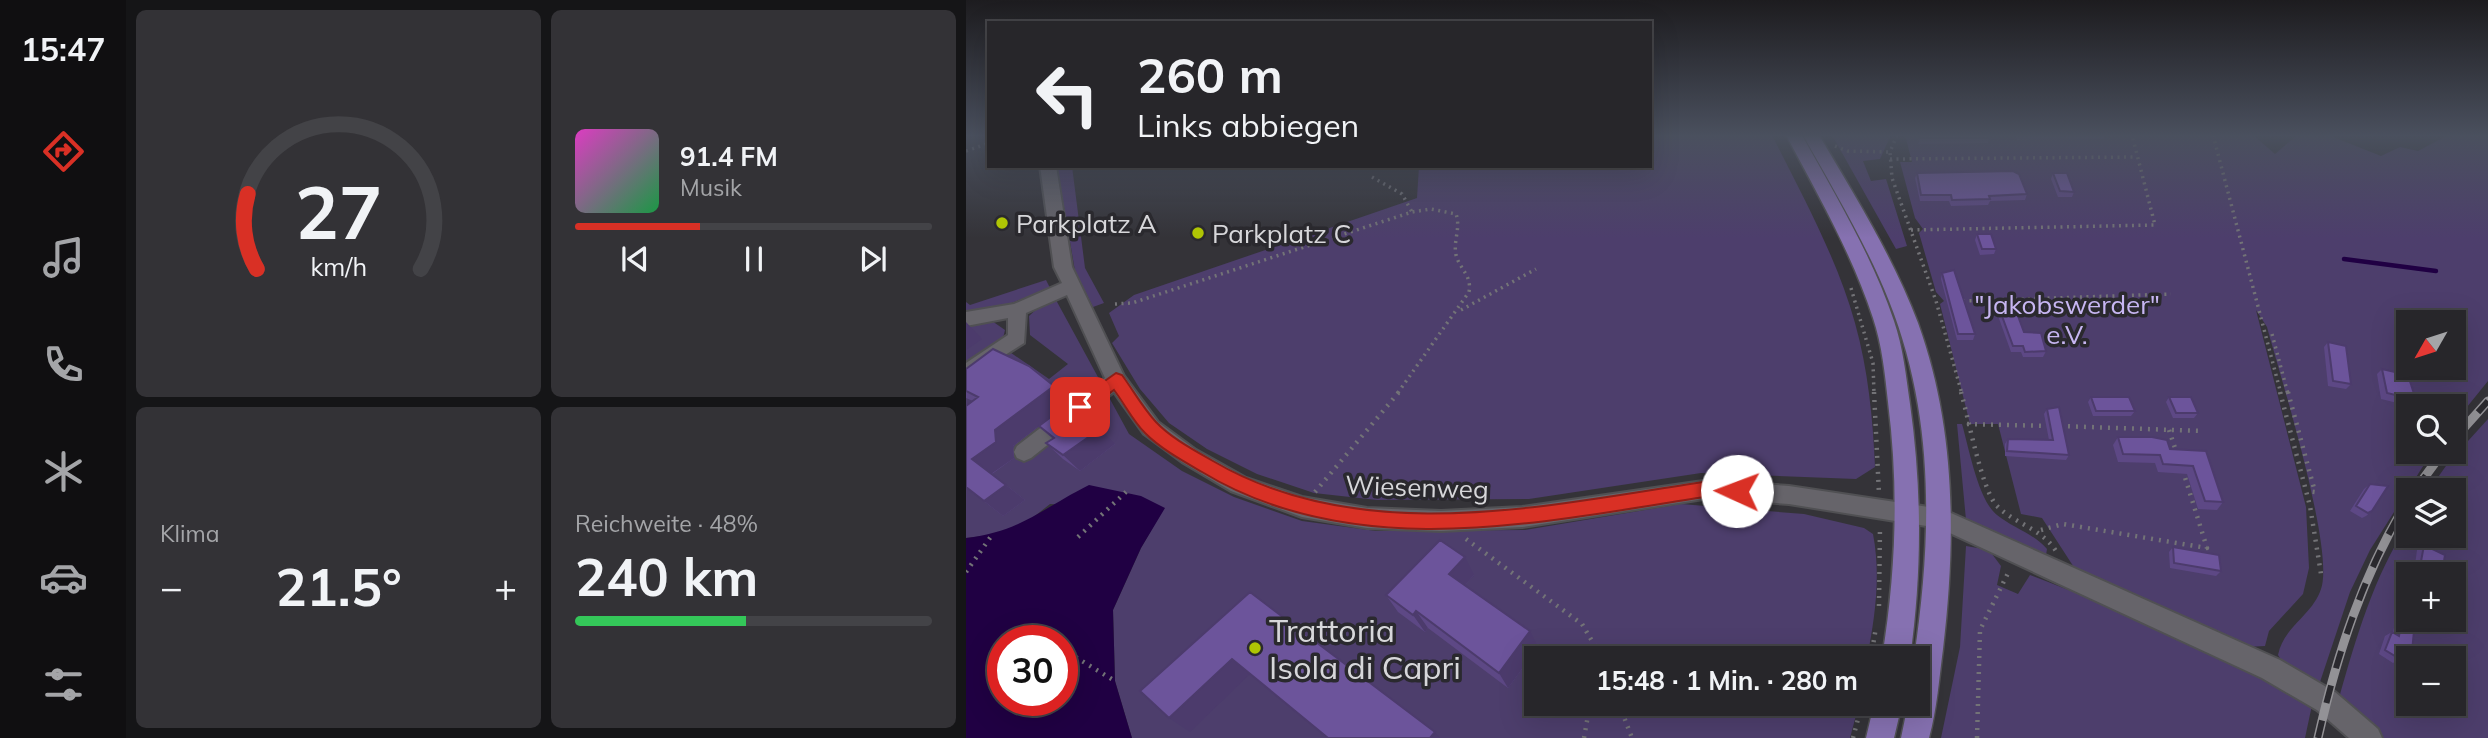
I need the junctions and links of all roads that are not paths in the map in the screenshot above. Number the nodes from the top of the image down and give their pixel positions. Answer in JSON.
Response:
{"nodes":[{"id":1,"x":1049,"y":169,"type":"edge"},
{"id":2,"x":1812,"y":169,"type":"edge"},
{"id":3,"x":1831,"y":169,"type":"edge"},
{"id":4,"x":1070,"y":287,"type":"junction"},
{"id":5,"x":1017,"y":310,"type":"junction"},
{"id":6,"x":966,"y":319,"type":"edge"},
{"id":7,"x":966,"y":373,"type":"edge"},
{"id":8,"x":1116,"y":380,"type":"junction"},
{"id":9,"x":1024,"y":452,"type":"dead end"},
{"id":10,"x":1910,"y":512,"type":"junction"},
{"id":11,"x":1942,"y":519,"type":"junction"},
{"id":12,"x":1898,"y":646,"type":"edge"},
{"id":13,"x":1885,"y":716,"type":"edge"},
{"id":14,"x":1880,"y":738,"type":"edge"},
{"id":15,"x":1916,"y":738,"type":"edge"},
{"id":16,"x":2369,"y":738,"type":"edge"}],
"edges":[{"from":1,"to":4,"type":"street","name":"Wiesenweg"},
{"from":2,"to":10,"type":"main road"},
{"from":3,"to":11,"type":"main road"},
{"from":4,"to":5,"type":"street"},
{"from":4,"to":8,"type":"street","name":"Wiesenweg"},
{"from":5,"to":6,"type":"street"},
{"from":5,"to":7,"type":"street"},
{"from":8,"to":9,"type":"street"},
{"from":8,"to":10,"type":"street","name":"Wiesenweg"},
{"from":10,"to":11,"type":"street","name":"Wiesenweg"},
{"from":10,"to":12,"type":"main road"},
{"from":11,"to":15,"type":"main road"},
{"from":11,"to":16,"type":"street","name":"Wiesenweg"},
{"from":13,"to":14,"type":"main road"}]}
